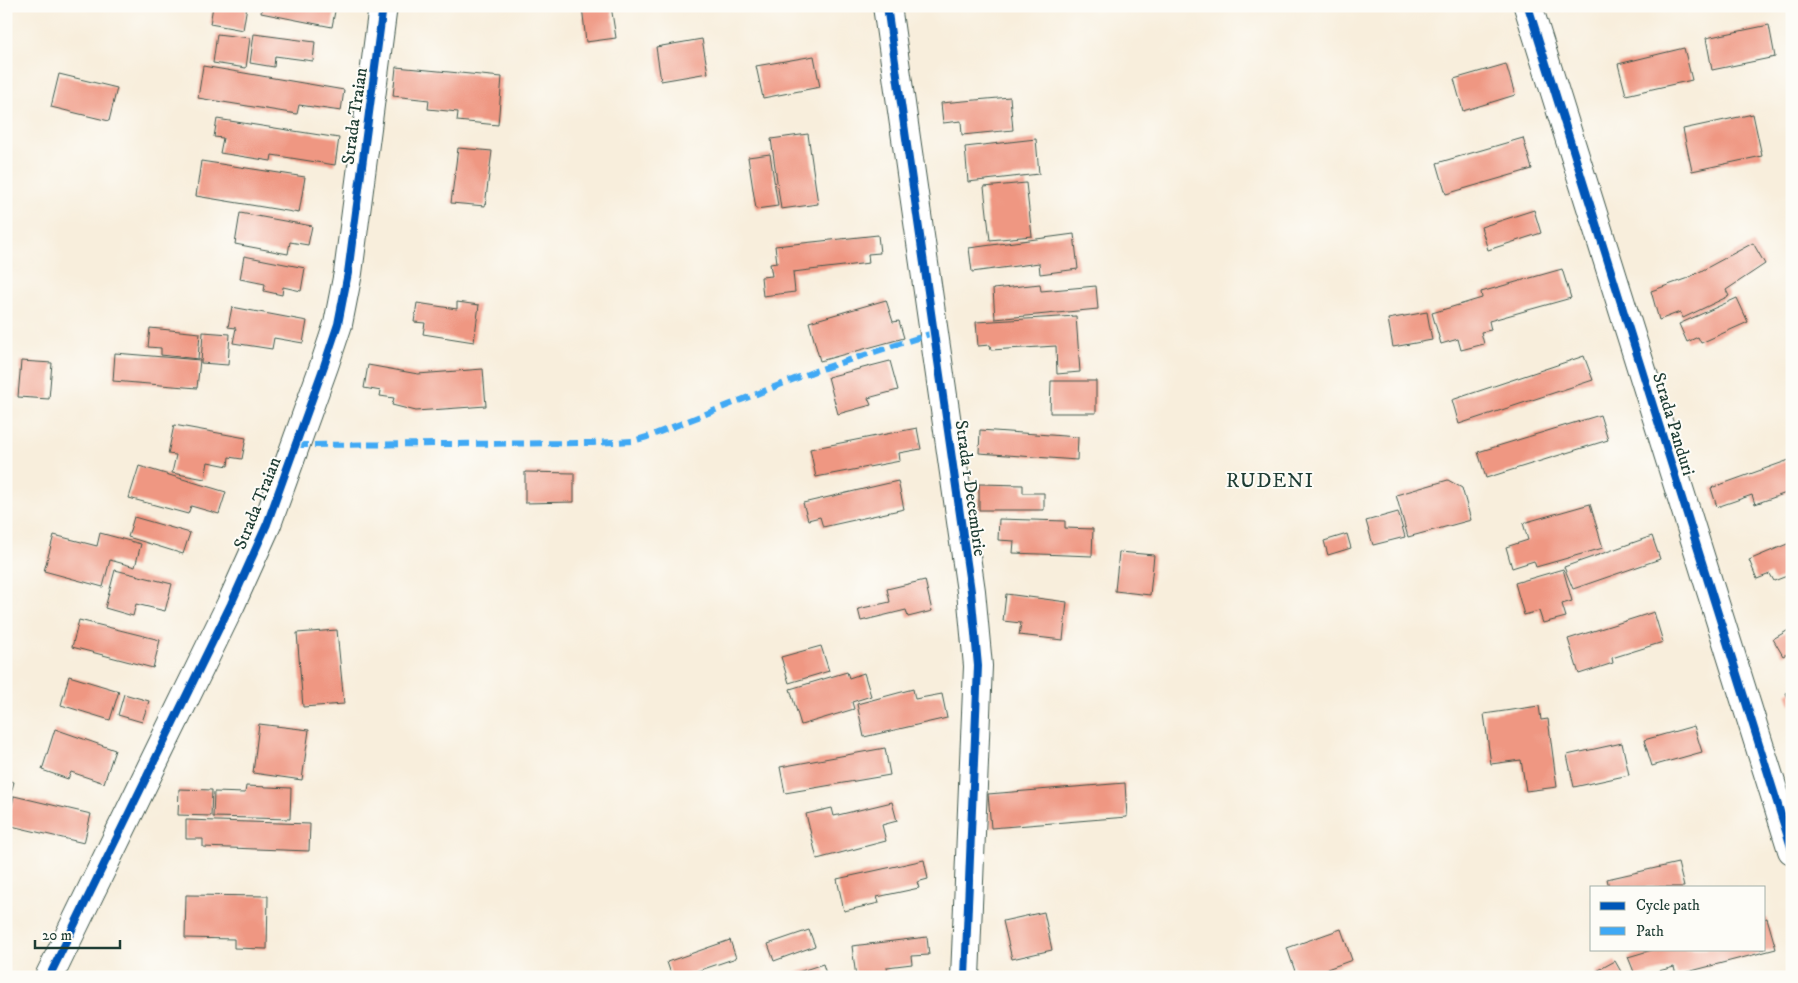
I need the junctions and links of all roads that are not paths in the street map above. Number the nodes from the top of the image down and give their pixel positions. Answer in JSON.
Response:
{"nodes":[{"id":1,"x":383,"y":6,"type":"edge"},
{"id":2,"x":887,"y":6,"type":"edge"},
{"id":3,"x":1528,"y":6,"type":"edge"},
{"id":4,"x":1792,"y":850,"type":"edge"},
{"id":5,"x":49,"y":977,"type":"edge"},
{"id":6,"x":965,"y":977,"type":"edge"}],
"edges":[{"from":1,"to":5,"type":"street","name":"Strada Traian"},
{"from":2,"to":6,"type":"street","name":"Strada 1 Decembrie"},
{"from":3,"to":4,"type":"street","name":"Strada Panduri"}]}
